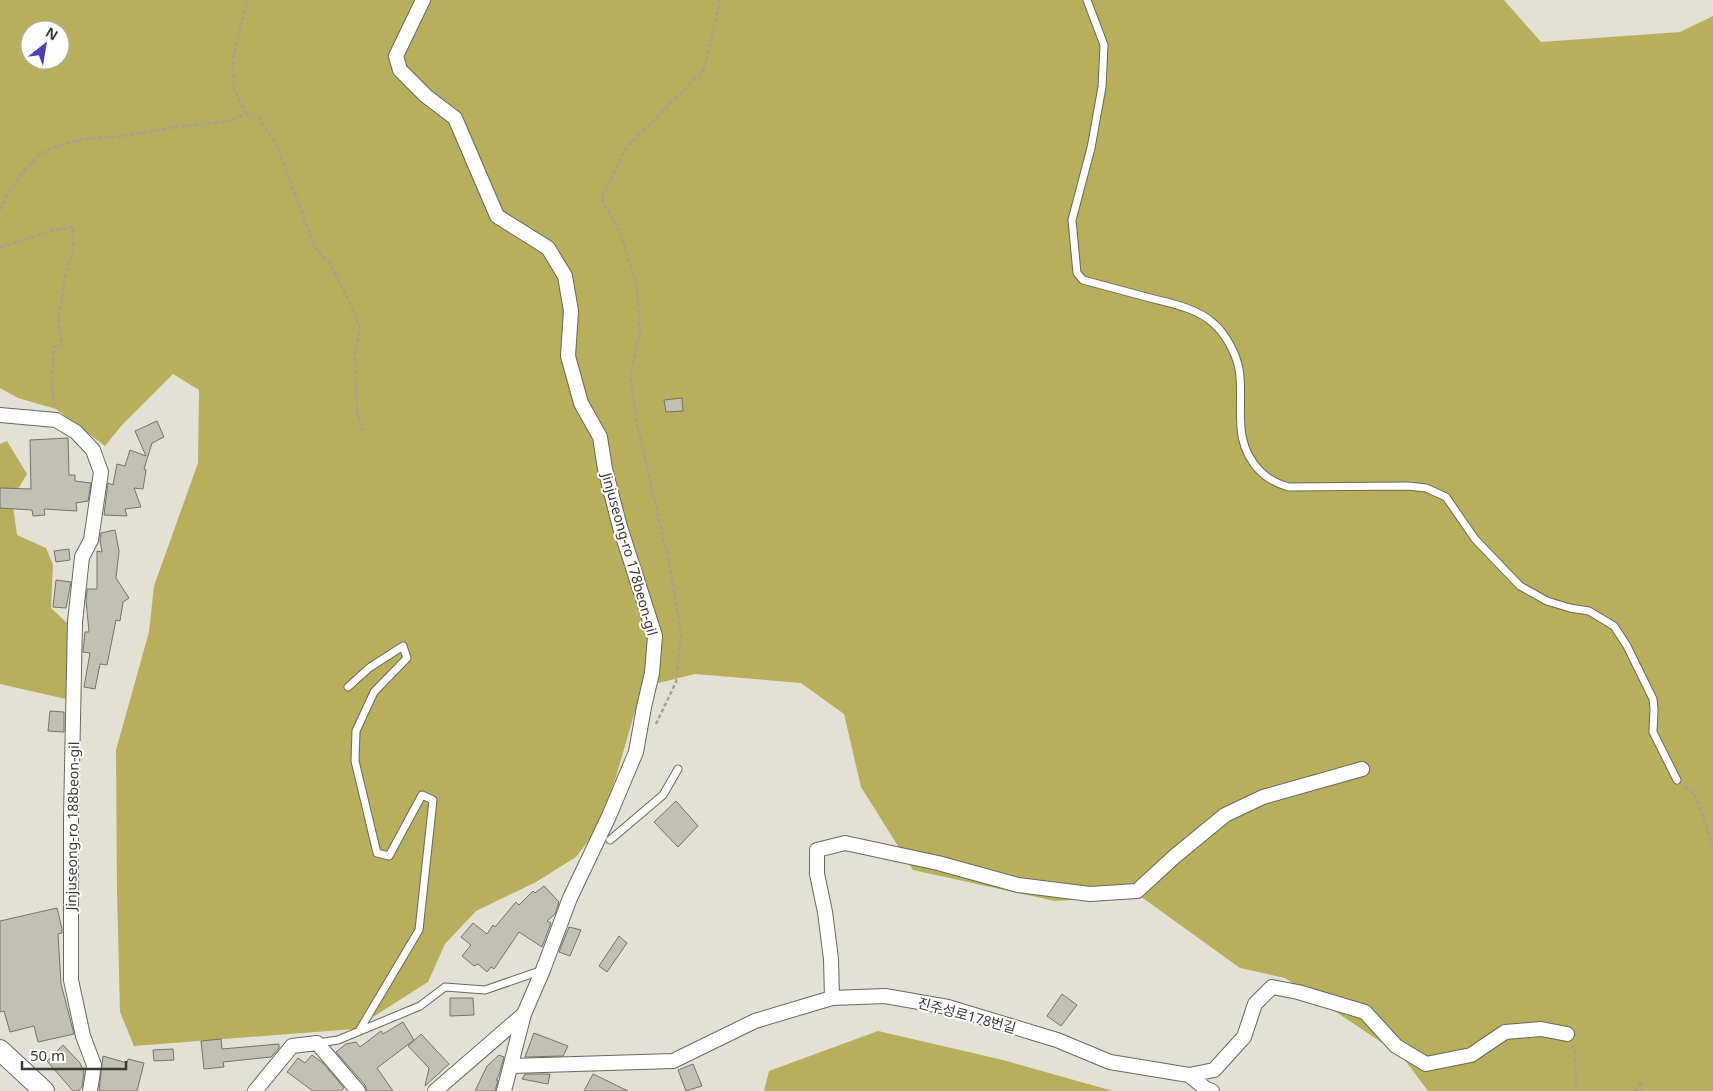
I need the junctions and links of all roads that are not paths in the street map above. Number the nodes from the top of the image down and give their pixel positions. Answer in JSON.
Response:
{"nodes":[{"id":1,"x":423,"y":0,"type":"edge"},
{"id":2,"x":1087,"y":0,"type":"edge"},
{"id":3,"x":0,"y":415,"type":"edge"},
{"id":4,"x":348,"y":687,"type":"dead end"},
{"id":5,"x":678,"y":769,"type":"dead end"},
{"id":6,"x":1362,"y":769,"type":"dead end"},
{"id":7,"x":1677,"y":780,"type":"road end"},
{"id":8,"x":610,"y":840,"type":"dead end"},
{"id":9,"x":543,"y":970,"type":"junction"},
{"id":10,"x":832,"y":998,"type":"junction"},
{"id":11,"x":524,"y":1014,"type":"junction"},
{"id":12,"x":360,"y":1031,"type":"junction"},
{"id":13,"x":1567,"y":1034,"type":"road end"},
{"id":14,"x":317,"y":1043,"type":"junction"},
{"id":15,"x":0,"y":1050,"type":"edge"},
{"id":16,"x":511,"y":1066,"type":"junction"},
{"id":17,"x":1189,"y":1075,"type":"junction"},
{"id":18,"x":44,"y":1091,"type":"edge"},
{"id":19,"x":90,"y":1091,"type":"edge"},
{"id":20,"x":255,"y":1091,"type":"edge"},
{"id":21,"x":358,"y":1091,"type":"edge"},
{"id":22,"x":435,"y":1091,"type":"edge"},
{"id":23,"x":504,"y":1091,"type":"edge"},
{"id":24,"x":1212,"y":1091,"type":"edge"}],
"edges":[{"from":1,"to":9,"type":"street","name":"Jinjuseong-ro 178beon-gil"},
{"from":2,"to":7,"type":"lane"},
{"from":3,"to":19,"type":"street","name":"Jinjuseong-ro 188beon-gil"},
{"from":4,"to":12,"type":"lane"},
{"from":5,"to":8,"type":"lane"},
{"from":6,"to":10,"type":"street"},
{"from":9,"to":11,"type":"street","name":"Jinjuseong-ro 178beon-gil"},
{"from":9,"to":12,"type":"lane"},
{"from":10,"to":16,"type":"street","name":"진주성로178번길"},
{"from":10,"to":17,"type":"street","name":"진주성로178번길"},
{"from":11,"to":16,"type":"street","name":"Jinjuseong-ro 178beon-gil"},
{"from":11,"to":22,"type":"street","name":"Jinjuseong-ro 178beon-gil"},
{"from":12,"to":14,"type":"lane"},
{"from":13,"to":17,"type":"street","name":"진주성로178번길"},
{"from":14,"to":20,"type":"street"},
{"from":14,"to":21,"type":"street"},
{"from":15,"to":18,"type":"main road"},
{"from":16,"to":23,"type":"street","name":"Jinjuseong-ro 178beon-gil"},
{"from":17,"to":24,"type":"street","name":"진주성로178번길"}]}
